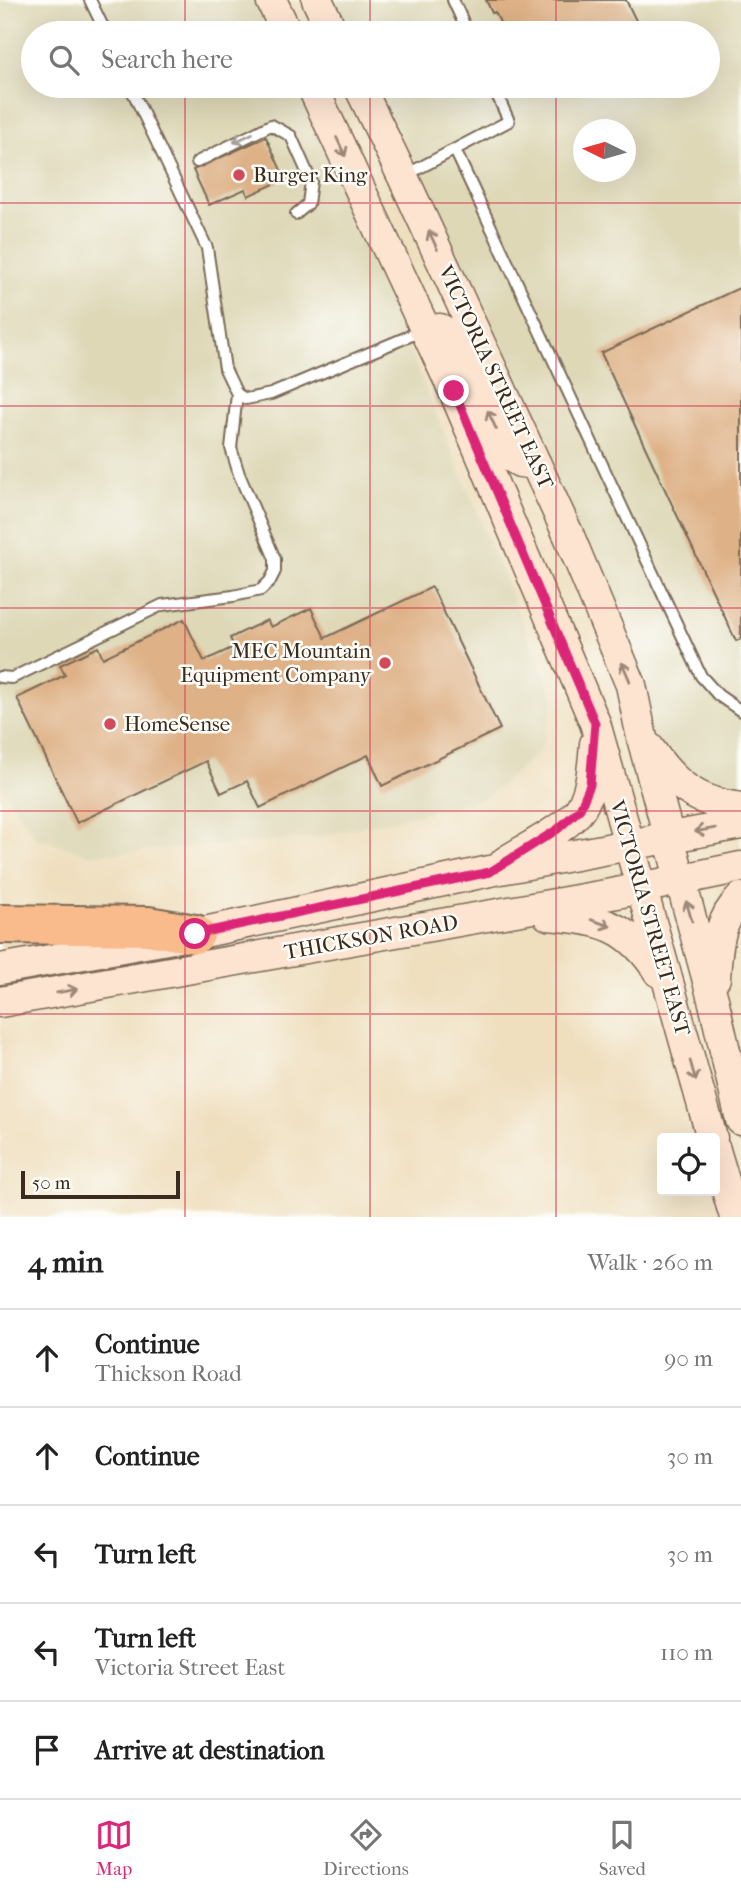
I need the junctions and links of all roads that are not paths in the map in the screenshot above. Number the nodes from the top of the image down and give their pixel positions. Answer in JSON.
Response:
{"nodes":[{"id":1,"x":90,"y":0,"type":"edge"},
{"id":2,"x":271,"y":0,"type":"edge"},
{"id":3,"x":317,"y":0,"type":"edge"},
{"id":4,"x":453,"y":0,"type":"edge"},
{"id":5,"x":100,"y":21,"type":"edge"},
{"id":6,"x":281,"y":21,"type":"edge"},
{"id":7,"x":327,"y":21,"type":"edge"},
{"id":8,"x":463,"y":21,"type":"edge"},
{"id":9,"x":136,"y":98,"type":"edge"},
{"id":10,"x":318,"y":98,"type":"edge"},
{"id":11,"x":365,"y":98,"type":"edge"},
{"id":12,"x":498,"y":98,"type":"edge"},
{"id":13,"x":455,"y":150,"type":"junction"},
{"id":14,"x":197,"y":162,"type":"dead end"},
{"id":15,"x":404,"y":177,"type":"junction"},
{"id":16,"x":296,"y":214,"type":"dead end"},
{"id":17,"x":425,"y":330,"type":"junction"},
{"id":18,"x":237,"y":394,"type":"junction"},
{"id":19,"x":536,"y":464,"type":"junction"},
{"id":20,"x":0,"y":677,"type":"edge"},
{"id":21,"x":741,"y":711,"type":"edge"},
{"id":22,"x":595,"y":723,"type":"junction"},
{"id":23,"x":642,"y":738,"type":"junction"},
{"id":24,"x":741,"y":808,"type":"edge"},
{"id":25,"x":741,"y":824,"type":"edge"},
{"id":26,"x":669,"y":837,"type":"junction"},
{"id":27,"x":629,"y":844,"type":"junction"},
{"id":28,"x":741,"y":867,"type":"edge"},
{"id":29,"x":490,"y":872,"type":"junction"},
{"id":30,"x":680,"y":879,"type":"junction"},
{"id":31,"x":641,"y":887,"type":"junction"},
{"id":32,"x":741,"y":898,"type":"edge"},
{"id":33,"x":509,"y":912,"type":"junction"},
{"id":34,"x":0,"y":924,"type":"edge"},
{"id":35,"x":195,"y":934,"type":"junction"},
{"id":36,"x":0,"y":969,"type":"edge"},
{"id":37,"x":671,"y":992,"type":"junction"},
{"id":38,"x":0,"y":1003,"type":"edge"},
{"id":39,"x":714,"y":1003,"type":"junction"},
{"id":40,"x":741,"y":1119,"type":"edge"},
{"id":41,"x":711,"y":1133,"type":"edge"},
{"id":42,"x":720,"y":1167,"type":"edge"},
{"id":43,"x":735,"y":1217,"type":"edge"}],
"edges":[{"from":1,"to":5,"type":"lane"},
{"from":2,"to":6,"type":"main road"},
{"from":3,"to":7,"type":"main road"},
{"from":4,"to":8,"type":"lane"},
{"from":9,"to":18,"type":"lane"},
{"from":10,"to":17,"type":"main road","name":"VICTORIA STREET EAST","one_way":true},
{"from":11,"to":15,"type":"main road","name":"VICTORIA STREET EAST"},
{"from":12,"to":13,"type":"lane"},
{"from":13,"to":15,"type":"lane"},
{"from":13,"to":21,"type":"lane"},
{"from":16,"to":14,"type":"lane","one_way":true},
{"from":19,"to":15,"type":"main road","name":"VICTORIA STREET EAST","one_way":true},
{"from":17,"to":18,"type":"lane"},
{"from":19,"to":17,"type":"main road","one_way":true},
{"from":17,"to":22,"type":"main road","name":"VICTORIA STREET EAST"},
{"from":18,"to":20,"type":"lane"},
{"from":23,"to":19,"type":"main road","name":"VICTORIA STREET EAST","one_way":true},
{"from":22,"to":27,"type":"main road","name":"VICTORIA STREET EAST"},
{"from":22,"to":29,"type":"main road"},
{"from":23,"to":24,"type":"main road"},
{"from":23,"to":26,"type":"main road","name":"VICTORIA STREET EAST"},
{"from":25,"to":26,"type":"main road","name":"THICKSON ROAD","one_way":true},
{"from":26,"to":27,"type":"main road","name":"THICKSON ROAD"},
{"from":26,"to":30,"type":"main road","name":"VICTORIA STREET EAST"},
{"from":27,"to":29,"type":"main road","name":"THICKSON ROAD"},
{"from":27,"to":31,"type":"main road","name":"VICTORIA STREET EAST"},
{"from":28,"to":30,"type":"main road","name":"THICKSON ROAD"},
{"from":29,"to":35,"type":"main road","name":"THICKSON ROAD"},
{"from":30,"to":31,"type":"main road","name":"THICKSON ROAD"},
{"from":39,"to":30,"type":"main road","name":"VICTORIA STREET EAST","one_way":true},
{"from":31,"to":33,"type":"main road","name":"THICKSON ROAD"},
{"from":31,"to":37,"type":"main road","name":"VICTORIA STREET EAST"},
{"from":32,"to":39,"type":"main road"},
{"from":33,"to":37,"type":"main road","one_way":true},
{"from":38,"to":33,"type":"main road","name":"THICKSON ROAD","one_way":true},
{"from":34,"to":35,"type":"highway"},
{"from":35,"to":36,"type":"main road","name":"THICKSON ROAD"},
{"from":37,"to":41,"type":"main road","name":"VICTORIA STREET EAST","one_way":true},
{"from":39,"to":40,"type":"main road","name":"VICTORIA STREET EAST"},
{"from":42,"to":43,"type":"main road"}]}
